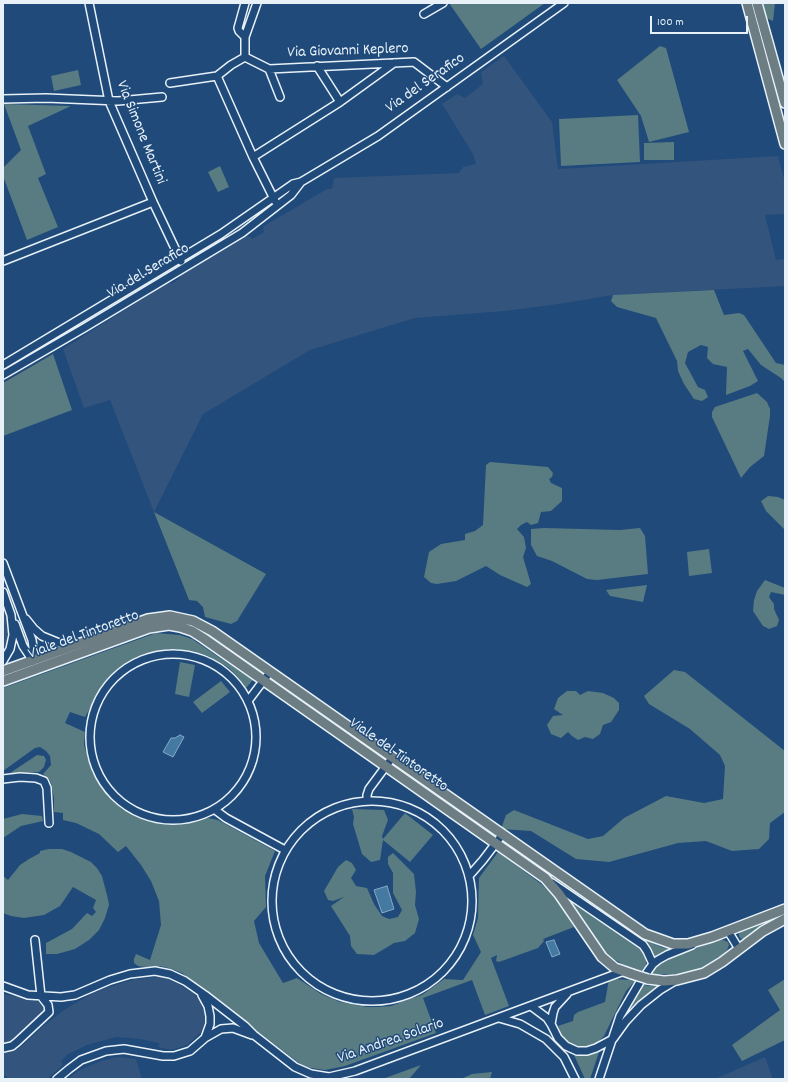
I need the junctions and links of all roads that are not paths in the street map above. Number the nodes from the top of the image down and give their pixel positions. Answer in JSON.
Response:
{"nodes":[{"id":1,"x":89,"y":3,"type":"edge"},
{"id":2,"x":245,"y":3,"type":"edge"},
{"id":3,"x":257,"y":3,"type":"edge"},
{"id":4,"x":443,"y":3,"type":"edge"},
{"id":5,"x":564,"y":3,"type":"edge"},
{"id":6,"x":747,"y":3,"type":"edge"},
{"id":7,"x":757,"y":3,"type":"edge"},
{"id":8,"x":424,"y":14,"type":"dead end"},
{"id":9,"x":245,"y":37,"type":"junction"},
{"id":10,"x":245,"y":57,"type":"junction"},
{"id":11,"x":394,"y":63,"type":"junction"},
{"id":12,"x":317,"y":66,"type":"junction"},
{"id":13,"x":269,"y":69,"type":"junction"},
{"id":14,"x":217,"y":76,"type":"junction"},
{"id":15,"x":170,"y":83,"type":"dead end"},
{"id":16,"x":447,"y":87,"type":"junction"},
{"id":17,"x":162,"y":97,"type":"dead end"},
{"id":18,"x":280,"y":97,"type":"dead end"},
{"id":19,"x":3,"y":98,"type":"edge"},
{"id":20,"x":109,"y":101,"type":"junction"},
{"id":21,"x":340,"y":102,"type":"junction"},
{"id":22,"x":785,"y":103,"type":"edge"},
{"id":23,"x":785,"y":144,"type":"edge"},
{"id":24,"x":253,"y":156,"type":"junction"},
{"id":25,"x":301,"y":182,"type":"junction"},
{"id":26,"x":274,"y":198,"type":"junction"},
{"id":27,"x":153,"y":202,"type":"junction"},
{"id":28,"x":278,"y":205,"type":"junction"},
{"id":29,"x":180,"y":258,"type":"junction"},
{"id":30,"x":3,"y":261,"type":"edge"},
{"id":31,"x":184,"y":267,"type":"junction"},
{"id":32,"x":3,"y":365,"type":"edge"},
{"id":33,"x":3,"y":375,"type":"edge"},
{"id":34,"x":3,"y":563,"type":"edge"},
{"id":35,"x":3,"y":592,"type":"edge"},
{"id":36,"x":21,"y":612,"type":"junction"},
{"id":37,"x":11,"y":615,"type":"junction"},
{"id":38,"x":69,"y":647,"type":"junction"},
{"id":39,"x":3,"y":660,"type":"edge"},
{"id":40,"x":34,"y":664,"type":"junction"},
{"id":41,"x":3,"y":671,"type":"edge"},
{"id":42,"x":270,"y":672,"type":"junction"},
{"id":43,"x":264,"y":680,"type":"junction"},
{"id":44,"x":3,"y":681,"type":"edge"},
{"id":45,"x":248,"y":701,"type":"junction"},
{"id":46,"x":392,"y":758,"type":"junction"},
{"id":47,"x":386,"y":766,"type":"junction"},
{"id":48,"x":3,"y":779,"type":"edge"},
{"id":49,"x":367,"y":801,"type":"junction"},
{"id":50,"x":214,"y":809,"type":"junction"},
{"id":51,"x":50,"y":823,"type":"dead end"},
{"id":52,"x":502,"y":835,"type":"junction"},
{"id":53,"x":496,"y":843,"type":"junction"},
{"id":54,"x":285,"y":850,"type":"junction"},
{"id":55,"x":469,"y":876,"type":"junction"},
{"id":56,"x":545,"y":878,"type":"junction"},
{"id":57,"x":785,"y":909,"type":"edge"},
{"id":58,"x":785,"y":919,"type":"edge"},
{"id":59,"x":728,"y":931,"type":"junction"},
{"id":60,"x":712,"y":936,"type":"junction"},
{"id":61,"x":35,"y":940,"type":"dead end"},
{"id":62,"x":738,"y":949,"type":"junction"},
{"id":63,"x":653,"y":964,"type":"junction"},
{"id":64,"x":628,"y":973,"type":"junction"},
{"id":65,"x":677,"y":980,"type":"junction"},
{"id":66,"x":4,"y":987,"type":"edge"},
{"id":67,"x":198,"y":991,"type":"junction"},
{"id":68,"x":571,"y":991,"type":"junction"},
{"id":69,"x":41,"y":996,"type":"junction"},
{"id":70,"x":531,"y":1006,"type":"junction"},
{"id":71,"x":499,"y":1018,"type":"junction"},
{"id":72,"x":552,"y":1024,"type":"junction"},
{"id":73,"x":254,"y":1035,"type":"junction"},
{"id":74,"x":205,"y":1038,"type":"junction"},
{"id":75,"x":613,"y":1039,"type":"junction"},
{"id":76,"x":3,"y":1048,"type":"edge"},
{"id":77,"x":58,"y":1079,"type":"edge"},
{"id":78,"x":575,"y":1079,"type":"edge"},
{"id":79,"x":599,"y":1079,"type":"edge"}],
"edges":[{"from":1,"to":20,"type":"street","name":"Via Simone Martini"},
{"from":2,"to":9,"type":"street"},
{"from":3,"to":9,"type":"street"},
{"from":4,"to":8,"type":"street"},
{"from":5,"to":16,"type":"street","name":"Via del Serafico"},
{"from":6,"to":23,"type":"main road"},
{"from":7,"to":22,"type":"main road"},
{"from":9,"to":10,"type":"street"},
{"from":10,"to":13,"type":"street","name":"Via Giovanni Keplero"},
{"from":10,"to":14,"type":"street"},
{"from":11,"to":12,"type":"street","name":"Via Giovanni Keplero"},
{"from":11,"to":16,"type":"street","name":"Via Giovanni Keplero"},
{"from":11,"to":21,"type":"street"},
{"from":12,"to":13,"type":"street","name":"Via Giovanni Keplero"},
{"from":12,"to":21,"type":"street"},
{"from":13,"to":18,"type":"street"},
{"from":14,"to":15,"type":"street"},
{"from":14,"to":24,"type":"street"},
{"from":16,"to":25,"type":"street","name":"Via del Serafico"},
{"from":17,"to":20,"type":"street"},
{"from":19,"to":20,"type":"street"},
{"from":20,"to":27,"type":"street","name":"Via Simone Martini"},
{"from":21,"to":24,"type":"street"},
{"from":24,"to":26,"type":"street"},
{"from":25,"to":26,"type":"street","name":"Via del Serafico"},
{"from":25,"to":28,"type":"street","name":"Via del Serafico"},
{"from":26,"to":28,"type":"street"},
{"from":26,"to":29,"type":"street","name":"Via del Serafico"},
{"from":27,"to":29,"type":"street","name":"Via Simone Martini"},
{"from":27,"to":30,"type":"street"},
{"from":28,"to":31,"type":"street","name":"Via del Serafico"},
{"from":29,"to":31,"type":"street","name":"Via Simone Martini"},
{"from":29,"to":32,"type":"street","name":"Via del Serafico"},
{"from":31,"to":33,"type":"street","name":"Via del Serafico"},
{"from":34,"to":36,"type":"street"},
{"from":35,"to":37,"type":"street"},
{"from":36,"to":38,"type":"street"},
{"from":36,"to":40,"type":"street"},
{"from":37,"to":39,"type":"street"},
{"from":37,"to":40,"type":"street"},
{"from":38,"to":40,"type":"main road","name":"Viale del Tintoretto"},
{"from":38,"to":42,"type":"main road","name":"Viale del Tintoretto"},
{"from":40,"to":41,"type":"main road","name":"Viale del Tintoretto"},
{"from":40,"to":43,"type":"main road","name":"Viale del Tintoretto"},
{"from":40,"to":44,"type":"main road","name":"Viale del Tintoretto"},
{"from":42,"to":43,"type":"street"},
{"from":42,"to":46,"type":"main road","name":"Viale del Tintoretto"},
{"from":43,"to":45,"type":"street"},
{"from":43,"to":47,"type":"main road","name":"Viale del Tintoretto"},
{"from":45,"to":50,"type":"street"},
{"from":45,"to":50,"type":"street"},
{"from":46,"to":47,"type":"street"},
{"from":46,"to":52,"type":"main road","name":"Viale del Tintoretto"},
{"from":47,"to":49,"type":"street"},
{"from":47,"to":53,"type":"main road","name":"Viale del Tintoretto"},
{"from":48,"to":51,"type":"street"},
{"from":49,"to":54,"type":"street"},
{"from":49,"to":55,"type":"street"},
{"from":50,"to":54,"type":"street"},
{"from":52,"to":53,"type":"street"},
{"from":52,"to":60,"type":"main road","name":"Viale del Tintoretto"},
{"from":53,"to":55,"type":"street"},
{"from":53,"to":56,"type":"main road","name":"Viale del Tintoretto"},
{"from":54,"to":55,"type":"street"},
{"from":56,"to":63,"type":"street"},
{"from":56,"to":64,"type":"main road","name":"Viale del Tintoretto"},
{"from":57,"to":59,"type":"main road","name":"Viale del Tintoretto"},
{"from":58,"to":62,"type":"main road","name":"Viale del Tintoretto"},
{"from":59,"to":60,"type":"main road","name":"Viale del Tintoretto"},
{"from":59,"to":62,"type":"street"},
{"from":60,"to":63,"type":"street"},
{"from":61,"to":69,"type":"street"},
{"from":62,"to":65,"type":"main road","name":"Viale del Tintoretto"},
{"from":63,"to":75,"type":"street"},
{"from":64,"to":65,"type":"main road","name":"Viale del Tintoretto","bridge":true},
{"from":64,"to":68,"type":"street","name":"Via Andrea Solario"},
{"from":65,"to":75,"type":"street"},
{"from":66,"to":69,"type":"street","name":"Via Andrea Solario"},
{"from":67,"to":69,"type":"street","name":"Via Andrea Solario"},
{"from":67,"to":73,"type":"street","name":"Via Andrea Solario"},
{"from":67,"to":74,"type":"street"},
{"from":68,"to":70,"type":"street","name":"Via Andrea Solario"},
{"from":68,"to":72,"type":"street"},
{"from":69,"to":76,"type":"street"},
{"from":70,"to":71,"type":"street","name":"Via Andrea Solario"},
{"from":70,"to":72,"type":"street"},
{"from":71,"to":73,"type":"street","name":"Via Andrea Solario"},
{"from":71,"to":78,"type":"street"},
{"from":72,"to":75,"type":"street"},
{"from":73,"to":74,"type":"street"},
{"from":74,"to":77,"type":"street"},
{"from":75,"to":79,"type":"street"}]}
